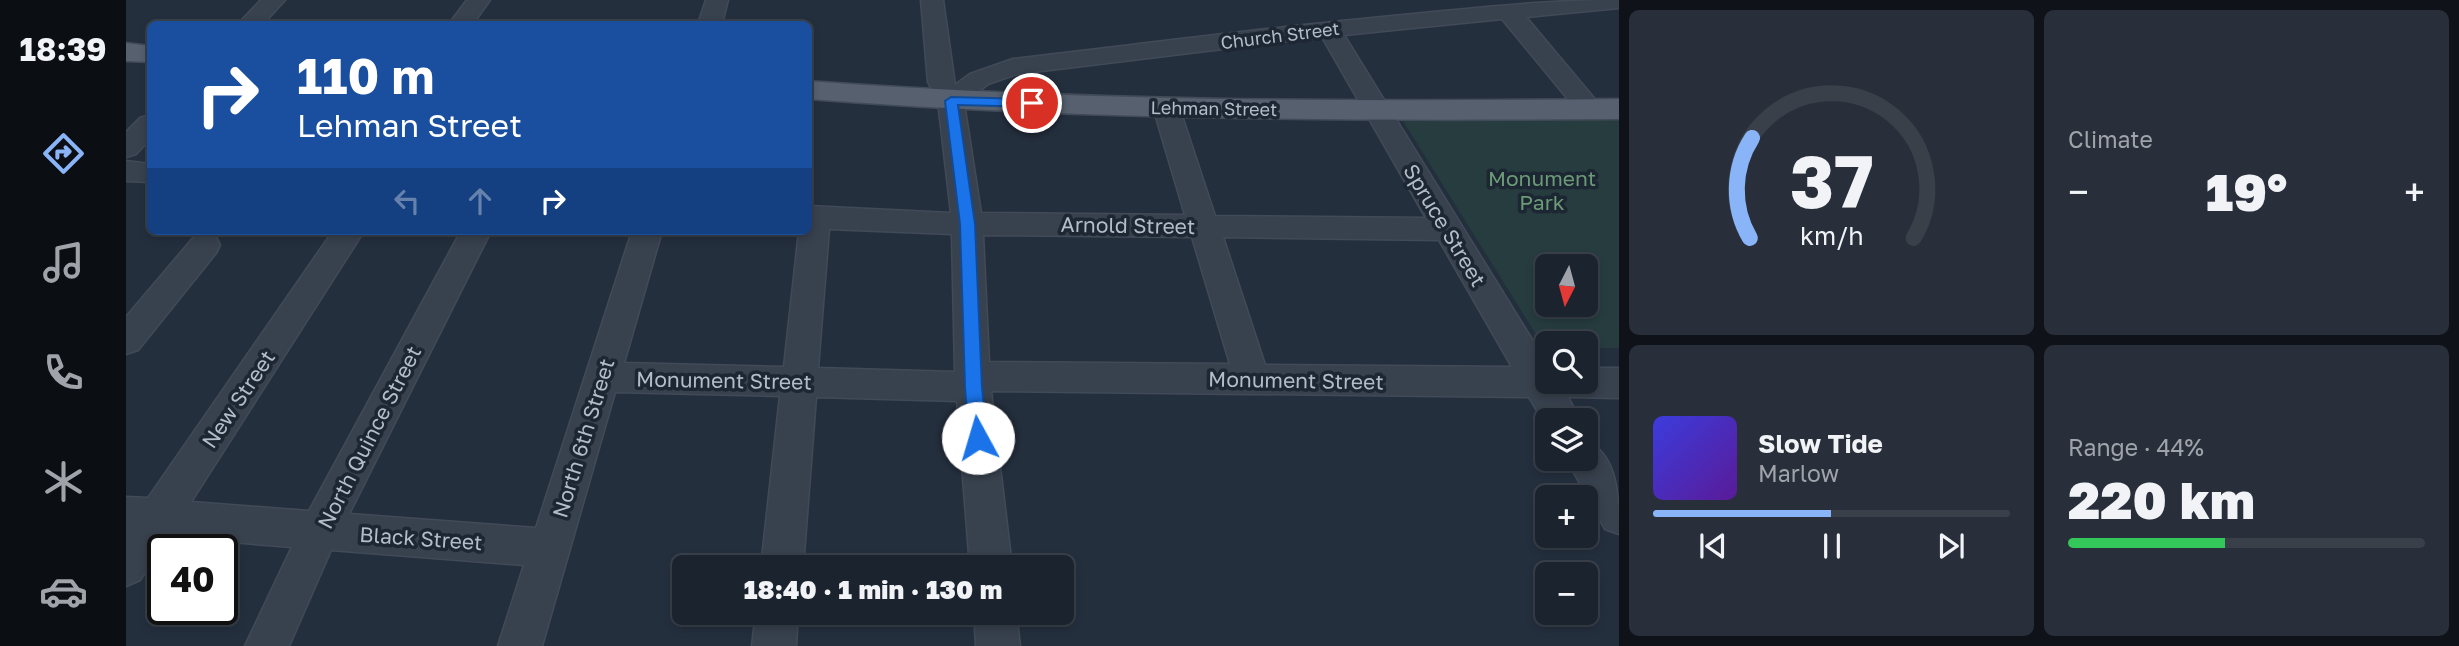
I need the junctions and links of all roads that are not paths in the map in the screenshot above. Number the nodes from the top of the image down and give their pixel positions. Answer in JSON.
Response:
{"nodes":[{"id":1,"x":274,"y":0,"type":"edge"},
{"id":2,"x":479,"y":0,"type":"edge"},
{"id":3,"x":718,"y":0,"type":"edge"},
{"id":4,"x":932,"y":0,"type":"edge"},
{"id":5,"x":1619,"y":1,"type":"edge"},
{"id":6,"x":1508,"y":10,"type":"junction"},
{"id":7,"x":253,"y":21,"type":"edge"},
{"id":8,"x":463,"y":21,"type":"edge"},
{"id":9,"x":711,"y":21,"type":"edge"},
{"id":10,"x":1329,"y":29,"type":"junction"},
{"id":11,"x":126,"y":52,"type":"edge"},
{"id":12,"x":147,"y":54,"type":"edge"},
{"id":13,"x":812,"y":90,"type":"edge"},
{"id":14,"x":951,"y":101,"type":"junction"},
{"id":15,"x":1167,"y":107,"type":"junction"},
{"id":16,"x":1604,"y":109,"type":"edge"},
{"id":17,"x":1377,"y":111,"type":"junction"},
{"id":18,"x":147,"y":127,"type":"edge"},
{"id":19,"x":126,"y":148,"type":"edge"},
{"id":20,"x":126,"y":171,"type":"edge"},
{"id":21,"x":147,"y":173,"type":"edge"},
{"id":22,"x":812,"y":217,"type":"edge"},
{"id":23,"x":967,"y":224,"type":"junction"},
{"id":24,"x":1203,"y":226,"type":"junction"},
{"id":25,"x":1448,"y":229,"type":"junction"},
{"id":26,"x":346,"y":235,"type":"edge"},
{"id":27,"x":474,"y":235,"type":"edge"},
{"id":28,"x":646,"y":235,"type":"edge"},
{"id":29,"x":811,"y":235,"type":"edge"},
{"id":30,"x":205,"y":244,"type":"dead end"},
{"id":31,"x":126,"y":340,"type":"edge"},
{"id":32,"x":1535,"y":375,"type":"edge"},
{"id":33,"x":601,"y":377,"type":"junction"},
{"id":34,"x":1252,"y":379,"type":"junction"},
{"id":35,"x":973,"y":381,"type":"junction"},
{"id":36,"x":801,"y":382,"type":"junction"},
{"id":37,"x":1535,"y":382,"type":"edge"},
{"id":38,"x":1598,"y":383,"type":"edge"},
{"id":39,"x":1619,"y":383,"type":"edge"},
{"id":40,"x":1593,"y":471,"type":"edge"},
{"id":41,"x":142,"y":516,"type":"edge"},
{"id":42,"x":1619,"y":516,"type":"edge"},
{"id":43,"x":320,"y":530,"type":"junction"},
{"id":44,"x":549,"y":548,"type":"junction"},
{"id":45,"x":783,"y":555,"type":"edge"},
{"id":46,"x":989,"y":555,"type":"edge"},
{"id":47,"x":126,"y":566,"type":"edge"},
{"id":48,"x":776,"y":625,"type":"edge"},
{"id":49,"x":996,"y":625,"type":"edge"},
{"id":50,"x":267,"y":646,"type":"edge"},
{"id":51,"x":520,"y":646,"type":"edge"},
{"id":52,"x":774,"y":646,"type":"edge"},
{"id":53,"x":998,"y":646,"type":"edge"}],
"edges":[{"from":1,"to":7,"type":"street"},
{"from":2,"to":8,"type":"street"},
{"from":3,"to":9,"type":"street"},
{"from":4,"to":14,"type":"street"},
{"from":5,"to":6,"type":"street","name":"Church Street"},
{"from":6,"to":10,"type":"street","name":"Church Street"},
{"from":6,"to":16,"type":"street"},
{"from":10,"to":14,"type":"street","name":"Church Street"},
{"from":10,"to":17,"type":"street","name":"Spruce Street"},
{"from":11,"to":12,"type":"main road"},
{"from":13,"to":14,"type":"main road","name":"Lehman Street"},
{"from":14,"to":15,"type":"main road","name":"Lehman Street"},
{"from":14,"to":23,"type":"street"},
{"from":15,"to":17,"type":"main road","name":"Lehman Street"},
{"from":15,"to":24,"type":"street"},
{"from":16,"to":17,"type":"main road","name":"Lehman Street"},
{"from":17,"to":25,"type":"street","name":"Spruce Street"},
{"from":18,"to":19,"type":"street"},
{"from":20,"to":21,"type":"lane"},
{"from":22,"to":23,"type":"street","name":"Arnold Street"},
{"from":23,"to":24,"type":"street","name":"Arnold Street"},
{"from":23,"to":35,"type":"street"},
{"from":24,"to":25,"type":"street","name":"Arnold Street"},
{"from":24,"to":34,"type":"street"},
{"from":25,"to":32,"type":"street","name":"Spruce Street"},
{"from":26,"to":41,"type":"street","name":"New Street"},
{"from":27,"to":43,"type":"street","name":"North Quince Street"},
{"from":28,"to":33,"type":"street","name":"North 6th Street"},
{"from":29,"to":36,"type":"street"},
{"from":30,"to":31,"type":"street"},
{"from":33,"to":36,"type":"street","name":"Monument Street"},
{"from":33,"to":44,"type":"street","name":"North 6th Street"},
{"from":34,"to":35,"type":"street","name":"Monument Street"},
{"from":34,"to":37,"type":"street","name":"Monument Street"},
{"from":35,"to":36,"type":"street","name":"Monument Street"},
{"from":35,"to":46,"type":"street"},
{"from":36,"to":45,"type":"street"},
{"from":38,"to":39,"type":"street","name":"Monument Street"},
{"from":40,"to":42,"type":"street"},
{"from":41,"to":43,"type":"street","name":"Black Street"},
{"from":41,"to":47,"type":"street","name":"New Street"},
{"from":43,"to":44,"type":"street","name":"Black Street"},
{"from":43,"to":50,"type":"street","name":"North Quince Street"},
{"from":44,"to":51,"type":"street","name":"North 6th Street"},
{"from":48,"to":52,"type":"street"},
{"from":49,"to":53,"type":"street"}]}
